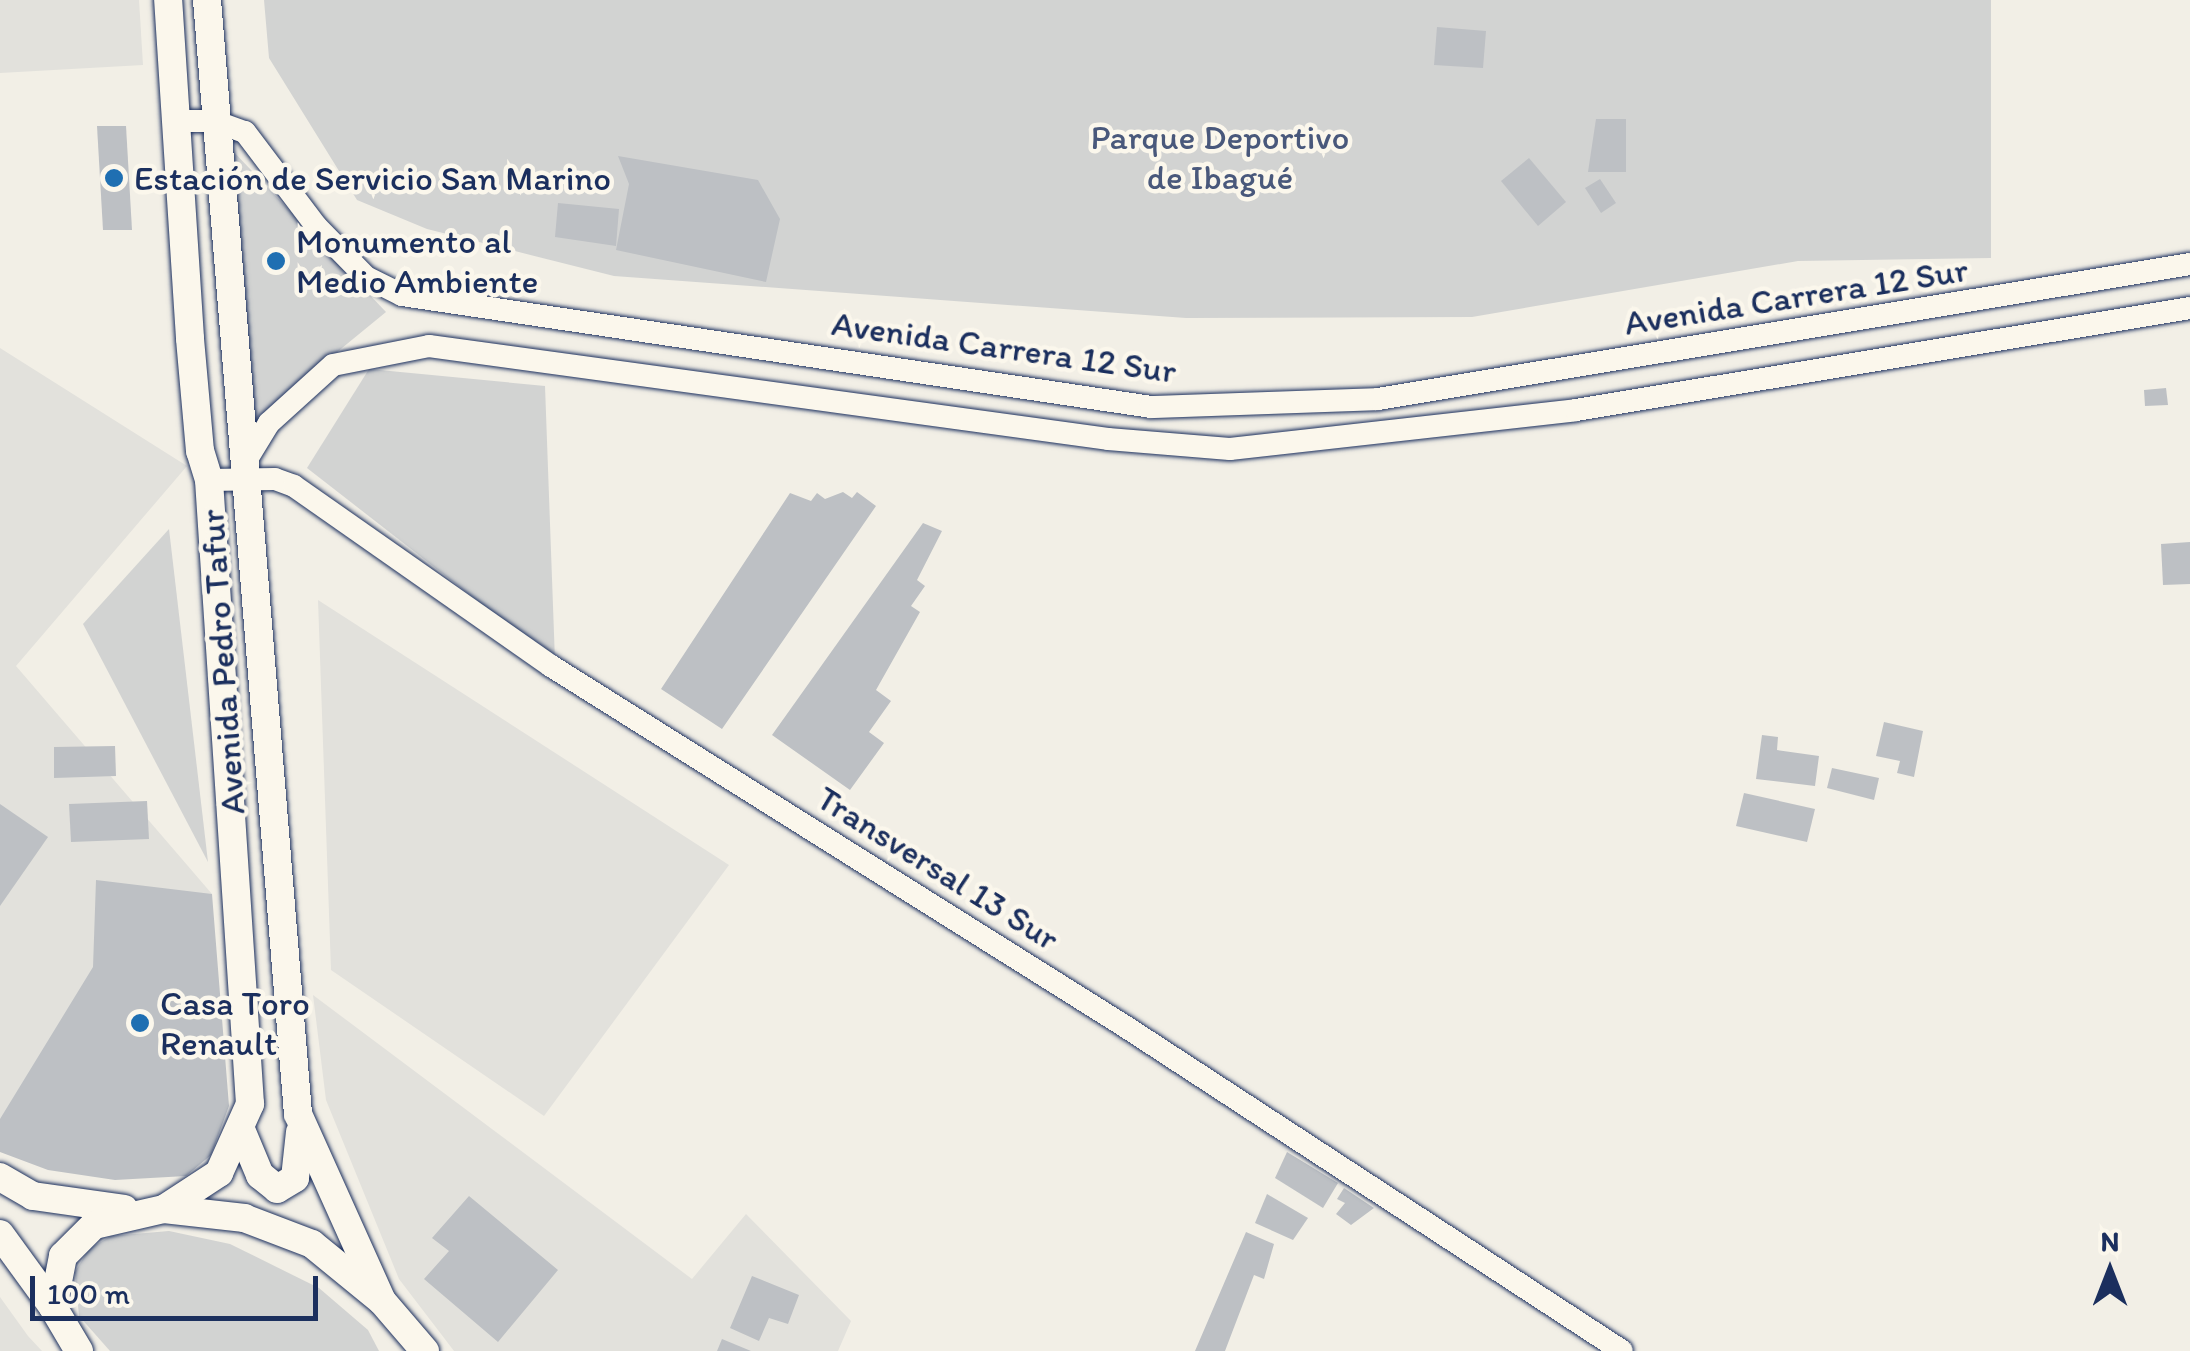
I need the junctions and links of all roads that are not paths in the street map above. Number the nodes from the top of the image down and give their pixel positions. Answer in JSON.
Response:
{"nodes":[{"id":1,"x":168,"y":0,"type":"edge"},
{"id":2,"x":207,"y":0,"type":"edge"},
{"id":3,"x":176,"y":121,"type":"junction"},
{"id":4,"x":214,"y":121,"type":"junction"},
{"id":5,"x":2190,"y":264,"type":"edge"},
{"id":6,"x":2190,"y":308,"type":"edge"},
{"id":7,"x":244,"y":471,"type":"junction"},
{"id":8,"x":209,"y":480,"type":"junction"},
{"id":9,"x":298,"y":1114,"type":"junction"},
{"id":10,"x":242,"y":1132,"type":"junction"},
{"id":11,"x":0,"y":1177,"type":"edge"},
{"id":12,"x":158,"y":1210,"type":"junction"},
{"id":13,"x":0,"y":1234,"type":"edge"},
{"id":14,"x":382,"y":1301,"type":"junction"},
{"id":15,"x":52,"y":1307,"type":"junction"},
{"id":16,"x":79,"y":1351,"type":"edge"},
{"id":17,"x":424,"y":1351,"type":"edge"},
{"id":18,"x":1622,"y":1351,"type":"edge"}],
"edges":[{"from":1,"to":3,"type":"main road","name":"Avenida Pedro Tafur"},
{"from":2,"to":4,"type":"main road","name":"Avenida Pedro Tafur"},
{"from":3,"to":4,"type":"street"},
{"from":3,"to":8,"type":"main road","name":"Avenida Pedro Tafur"},
{"from":4,"to":5,"type":"street","name":"Avenida Carrera 12 Sur"},
{"from":4,"to":7,"type":"main road","name":"Avenida Pedro Tafur"},
{"from":6,"to":7,"type":"street"},
{"from":7,"to":8,"type":"street","name":"Transversal 13 Sur"},
{"from":7,"to":9,"type":"main road","name":"Avenida Pedro Tafur"},
{"from":7,"to":18,"type":"street","name":"Transversal 13 Sur"},
{"from":8,"to":10,"type":"main road","name":"Avenida Pedro Tafur"},
{"from":9,"to":10,"type":"main road"},
{"from":9,"to":14,"type":"main road","name":"Avenida Pedro Tafur"},
{"from":10,"to":12,"type":"main road","name":"Avenida Pedro Tafur"},
{"from":11,"to":12,"type":"main road"},
{"from":12,"to":14,"type":"main road"},
{"from":12,"to":15,"type":"main road"},
{"from":13,"to":15,"type":"main road"},
{"from":14,"to":17,"type":"main road"},
{"from":15,"to":16,"type":"main road"}]}
